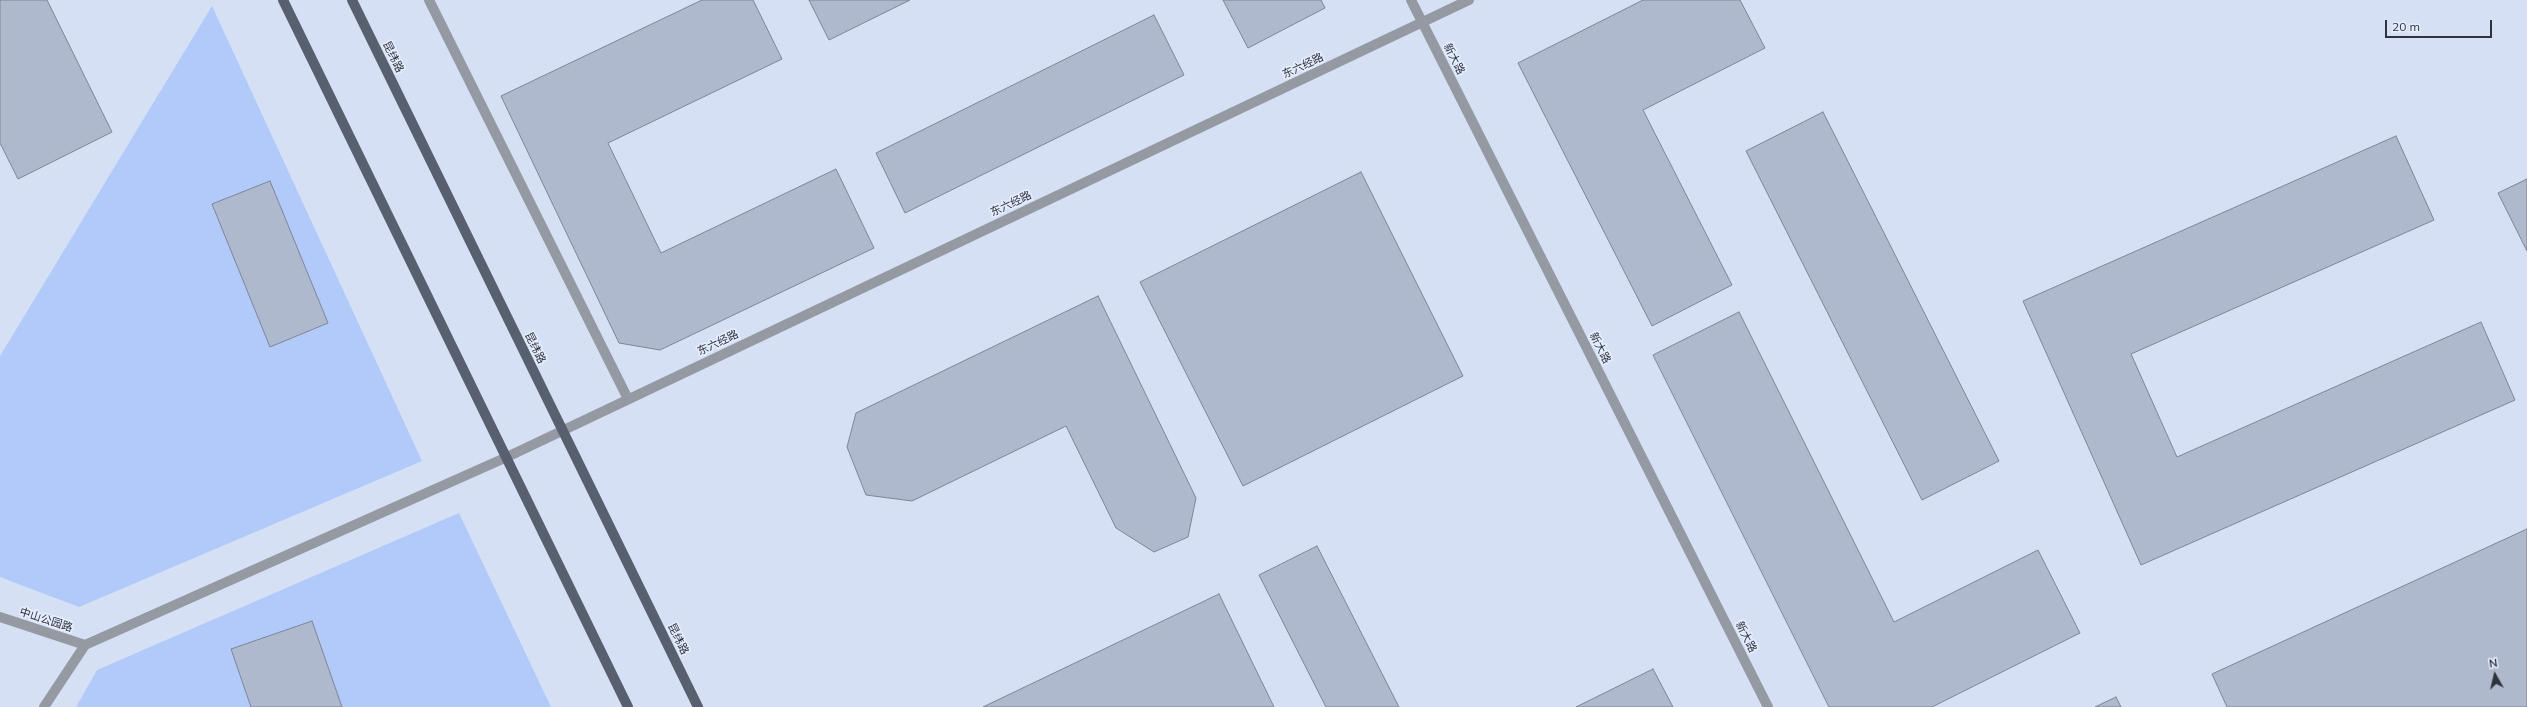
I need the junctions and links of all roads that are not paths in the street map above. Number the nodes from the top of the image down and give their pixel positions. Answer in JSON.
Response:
{"nodes":[{"id":1,"x":283,"y":0,"type":"edge"},
{"id":2,"x":352,"y":0,"type":"edge"},
{"id":3,"x":429,"y":0,"type":"edge"},
{"id":4,"x":1411,"y":0,"type":"edge"},
{"id":5,"x":1469,"y":0,"type":"edge"},
{"id":6,"x":1422,"y":23,"type":"junction"},
{"id":7,"x":628,"y":399,"type":"junction"},
{"id":8,"x":562,"y":430,"type":"junction"},
{"id":9,"x":507,"y":457,"type":"junction"},
{"id":10,"x":0,"y":617,"type":"edge"},
{"id":11,"x":85,"y":645,"type":"junction"},
{"id":12,"x":44,"y":707,"type":"edge"},
{"id":13,"x":628,"y":707,"type":"edge"},
{"id":14,"x":698,"y":707,"type":"edge"},
{"id":15,"x":1768,"y":707,"type":"edge"}],
"edges":[{"from":1,"to":9,"type":"main road"},
{"from":2,"to":8,"type":"main road","name":"昆纬路"},
{"from":3,"to":7,"type":"street"},
{"from":4,"to":6,"type":"street","name":"新大路"},
{"from":5,"to":6,"type":"street","name":"东六经路"},
{"from":6,"to":7,"type":"street","name":"东六经路"},
{"from":6,"to":15,"type":"street","name":"新大路"},
{"from":7,"to":8,"type":"street","name":"东六经路"},
{"from":8,"to":9,"type":"street","name":"东六经路"},
{"from":8,"to":14,"type":"main road","name":"昆纬路"},
{"from":9,"to":11,"type":"street","name":"东六经路"},
{"from":9,"to":13,"type":"main road"},
{"from":10,"to":11,"type":"street","name":"中山公园路"},
{"from":11,"to":12,"type":"street"}]}
